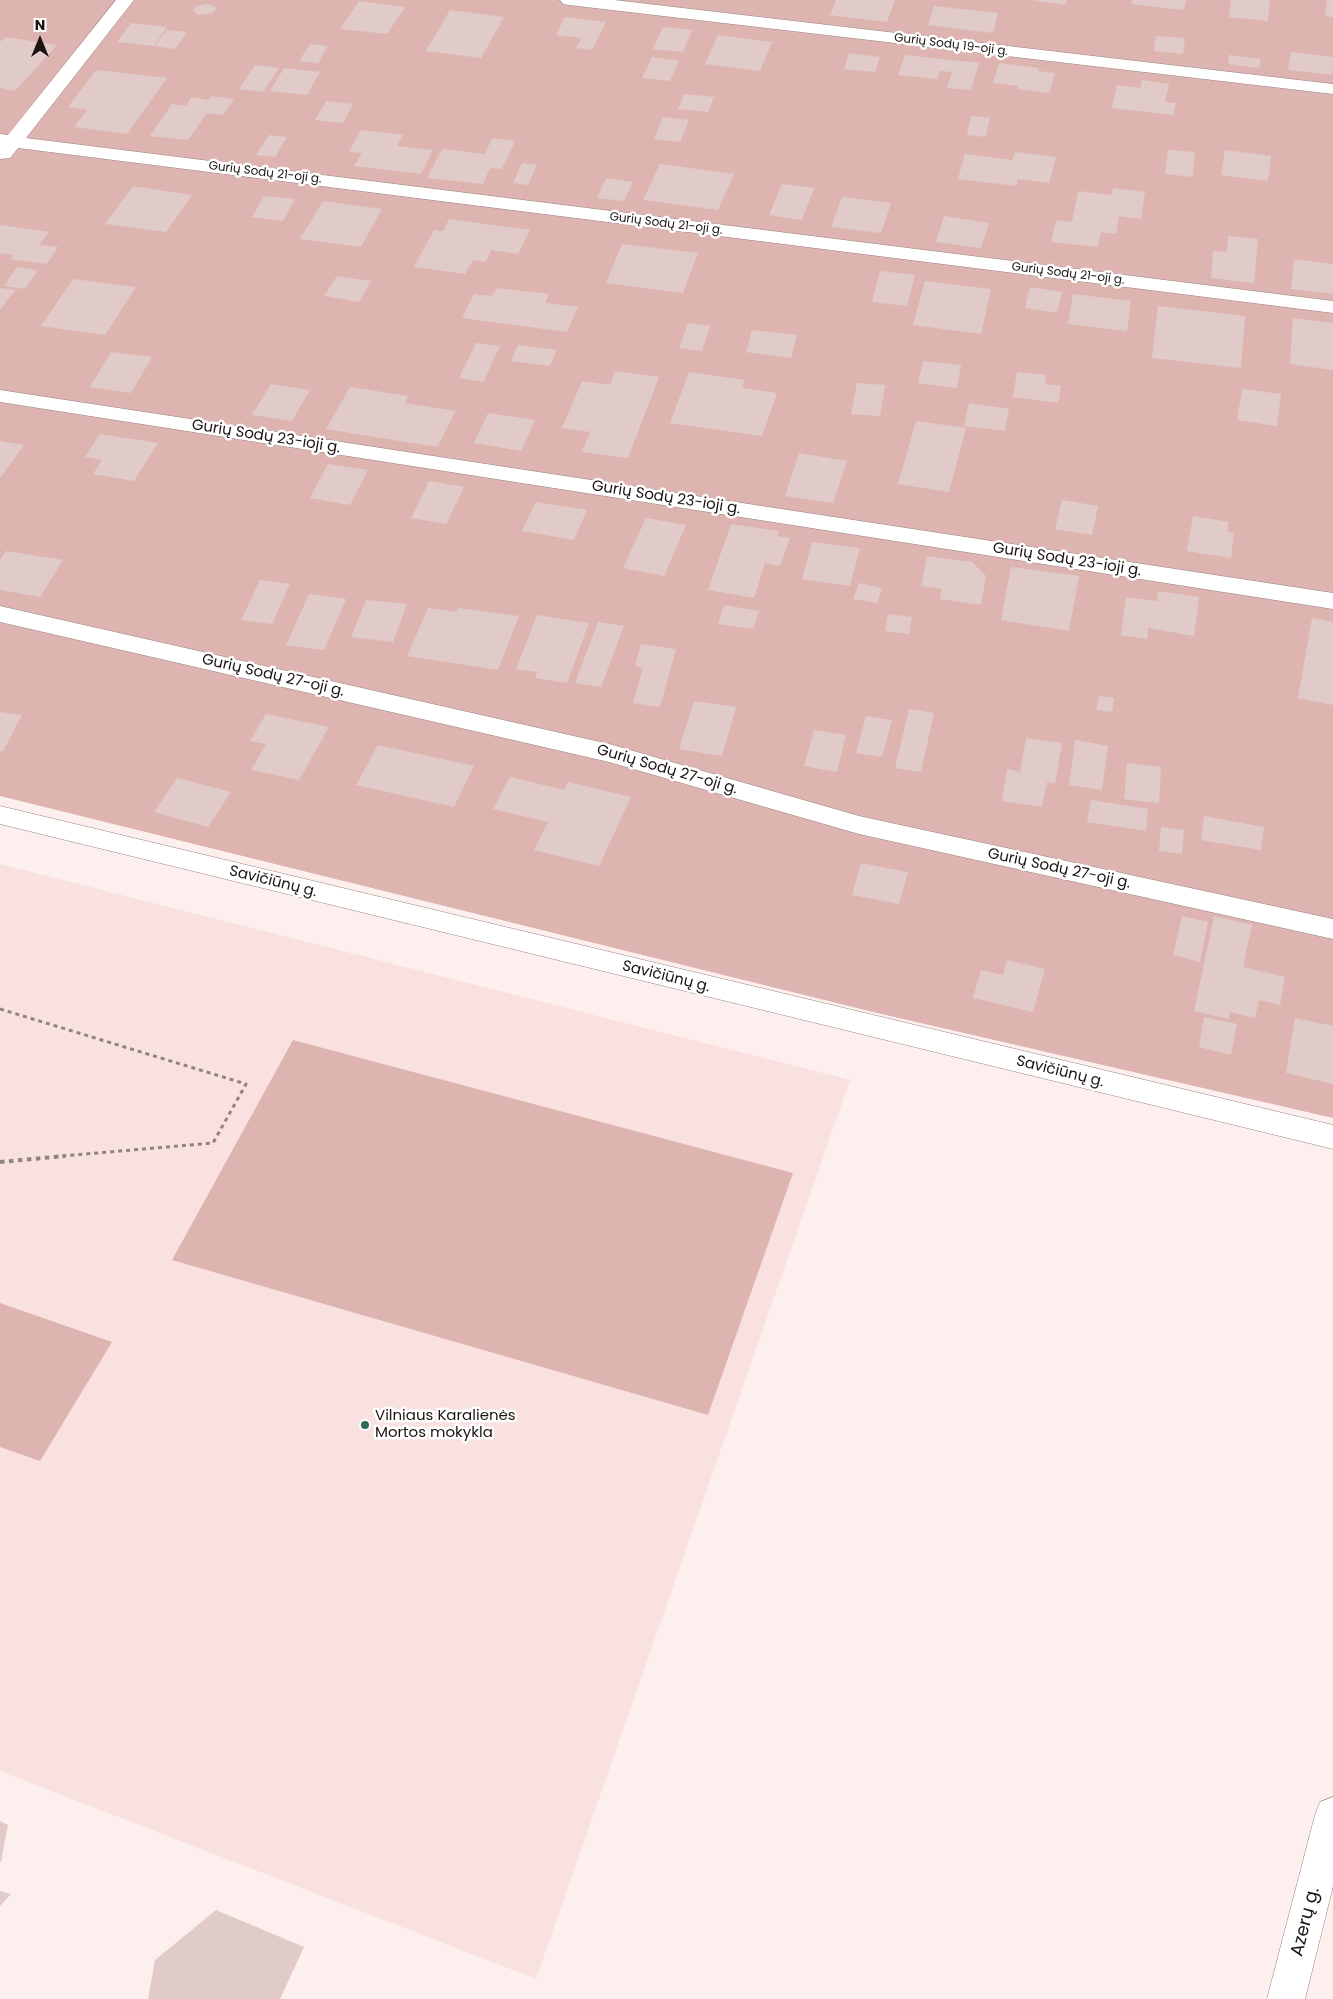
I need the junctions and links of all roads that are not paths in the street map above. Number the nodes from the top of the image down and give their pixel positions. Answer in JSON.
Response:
{"nodes":[{"id":1,"x":124,"y":0,"type":"edge"},
{"id":2,"x":569,"y":0,"type":"edge"},
{"id":3,"x":1333,"y":90,"type":"edge"},
{"id":4,"x":6,"y":141,"type":"edge"},
{"id":5,"x":0,"y":157,"type":"edge"},
{"id":6,"x":1333,"y":307,"type":"edge"},
{"id":7,"x":0,"y":396,"type":"edge"},
{"id":8,"x":1333,"y":601,"type":"edge"},
{"id":9,"x":0,"y":614,"type":"edge"},
{"id":10,"x":0,"y":815,"type":"edge"},
{"id":11,"x":1333,"y":929,"type":"edge"},
{"id":12,"x":1333,"y":1137,"type":"edge"},
{"id":13,"x":1333,"y":1815,"type":"edge"},
{"id":14,"x":1286,"y":1999,"type":"edge"}],
"edges":[{"from":1,"to":4,"type":"street"},
{"from":2,"to":3,"type":"street","name":"Gurių Sodų 19-oji g."},
{"from":4,"to":5,"type":"street"},
{"from":4,"to":6,"type":"street","name":"Gurių Sodų 21-oji g."},
{"from":7,"to":8,"type":"street","name":"Gurių Sodų 23-ioji g."},
{"from":9,"to":11,"type":"street","name":"Gurių Sodų 27-oji g."},
{"from":10,"to":12,"type":"street","name":"Savičiūnų g."},
{"from":13,"to":14,"type":"street","name":"Azerų g."}]}
